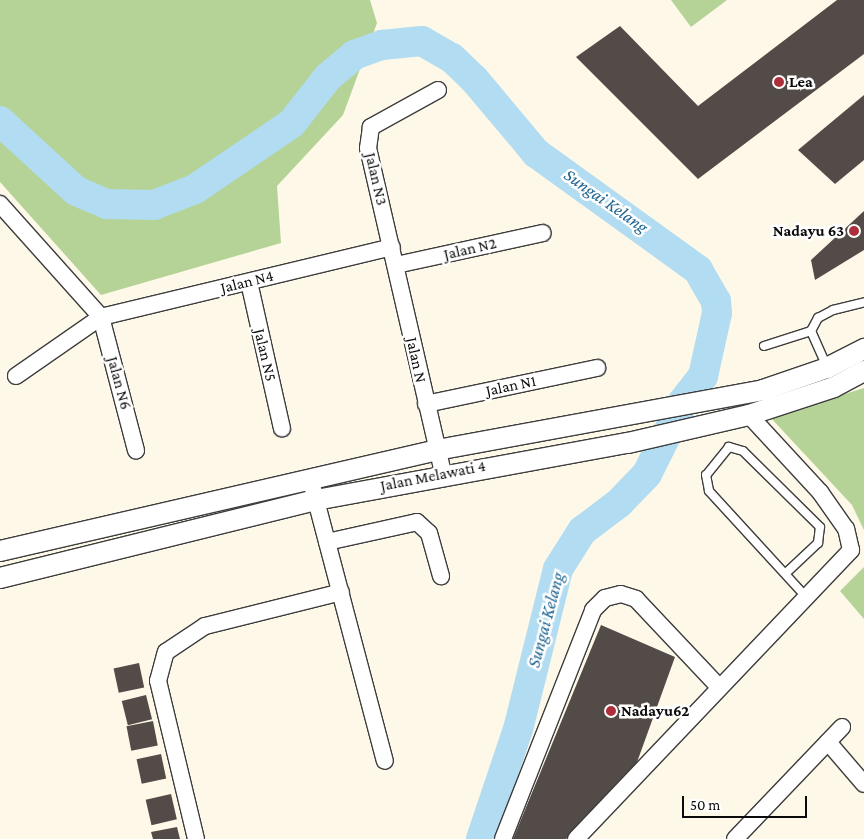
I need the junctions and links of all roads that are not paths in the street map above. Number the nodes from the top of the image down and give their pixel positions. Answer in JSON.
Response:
{"nodes":[{"id":1,"x":438,"y":90,"type":"dead end"},
{"id":2,"x":0,"y":204,"type":"edge"},
{"id":3,"x":543,"y":233,"type":"dead end"},
{"id":4,"x":392,"y":246,"type":"junction"},
{"id":5,"x":396,"y":265,"type":"junction"},
{"id":6,"x":249,"y":282,"type":"junction"},
{"id":7,"x":864,"y":302,"type":"edge"},
{"id":8,"x":101,"y":317,"type":"junction"},
{"id":9,"x":811,"y":331,"type":"junction"},
{"id":10,"x":764,"y":346,"type":"dead end"},
{"id":11,"x":864,"y":349,"type":"edge"},
{"id":12,"x":597,"y":368,"type":"dead end"},
{"id":13,"x":828,"y":368,"type":"junction"},
{"id":14,"x":864,"y":371,"type":"edge"},
{"id":15,"x":16,"y":376,"type":"dead end"},
{"id":16,"x":426,"y":404,"type":"junction"},
{"id":17,"x":749,"y":415,"type":"junction"},
{"id":18,"x":282,"y":428,"type":"dead end"},
{"id":19,"x":136,"y":450,"type":"dead end"},
{"id":20,"x":437,"y":450,"type":"junction"},
{"id":21,"x":443,"y":473,"type":"junction"},
{"id":22,"x":310,"y":479,"type":"junction"},
{"id":23,"x":316,"y":500,"type":"junction"},
{"id":24,"x":327,"y":542,"type":"junction"},
{"id":25,"x":0,"y":552,"type":"edge"},
{"id":26,"x":786,"y":573,"type":"junction"},
{"id":27,"x":441,"y":576,"type":"dead end"},
{"id":28,"x":0,"y":578,"type":"edge"},
{"id":29,"x":341,"y":592,"type":"junction"},
{"id":30,"x":806,"y":597,"type":"junction"},
{"id":31,"x":718,"y":686,"type":"junction"},
{"id":32,"x":842,"y":727,"type":"dead end"},
{"id":33,"x":828,"y":742,"type":"junction"},
{"id":34,"x":385,"y":761,"type":"dead end"},
{"id":35,"x":864,"y":784,"type":"edge"},
{"id":36,"x":197,"y":839,"type":"edge"},
{"id":37,"x":503,"y":839,"type":"edge"},
{"id":38,"x":576,"y":839,"type":"edge"},
{"id":39,"x":735,"y":839,"type":"edge"}],
"edges":[{"from":1,"to":4,"type":"street","name":"Jalan N3"},
{"from":2,"to":8,"type":"street"},
{"from":3,"to":5,"type":"street","name":"Jalan N2"},
{"from":4,"to":5,"type":"street","name":"Jalan N"},
{"from":4,"to":6,"type":"street","name":"Jalan N4"},
{"from":5,"to":16,"type":"street","name":"Jalan N"},
{"from":6,"to":8,"type":"street","name":"Jalan N4"},
{"from":6,"to":18,"type":"street","name":"Jalan N5"},
{"from":7,"to":9,"type":"lane"},
{"from":8,"to":15,"type":"street","name":"Jalan N4"},
{"from":8,"to":19,"type":"street","name":"Jalan N6"},
{"from":9,"to":10,"type":"lane"},
{"from":9,"to":13,"type":"lane"},
{"from":11,"to":13,"type":"street","name":"Jalan Melawati 4"},
{"from":12,"to":16,"type":"street","name":"Jalan N1"},
{"from":13,"to":20,"type":"street","name":"Jalan Melawati 4"},
{"from":14,"to":17,"type":"street","name":"Jalan Melawati 4"},
{"from":16,"to":20,"type":"street","name":"Jalan N"},
{"from":17,"to":21,"type":"street","name":"Jalan Melawati 4"},
{"from":17,"to":30,"type":"street"},
{"from":20,"to":21,"type":"street","name":"Jalan N"},
{"from":20,"to":22,"type":"street","name":"Jalan Melawati 4"},
{"from":21,"to":23,"type":"street","name":"Jalan Melawati 4"},
{"from":22,"to":23,"type":"street"},
{"from":22,"to":25,"type":"street","name":"Jalan Melawati 4"},
{"from":23,"to":24,"type":"street"},
{"from":23,"to":28,"type":"street","name":"Jalan Melawati 4"},
{"from":24,"to":27,"type":"street"},
{"from":24,"to":29,"type":"street"},
{"from":26,"to":26,"type":"lane"},
{"from":26,"to":30,"type":"lane"},
{"from":29,"to":34,"type":"street"},
{"from":29,"to":36,"type":"street"},
{"from":30,"to":31,"type":"street"},
{"from":31,"to":37,"type":"street"},
{"from":31,"to":38,"type":"street"},
{"from":32,"to":33,"type":"street"},
{"from":33,"to":35,"type":"street"},
{"from":33,"to":39,"type":"street"}]}
